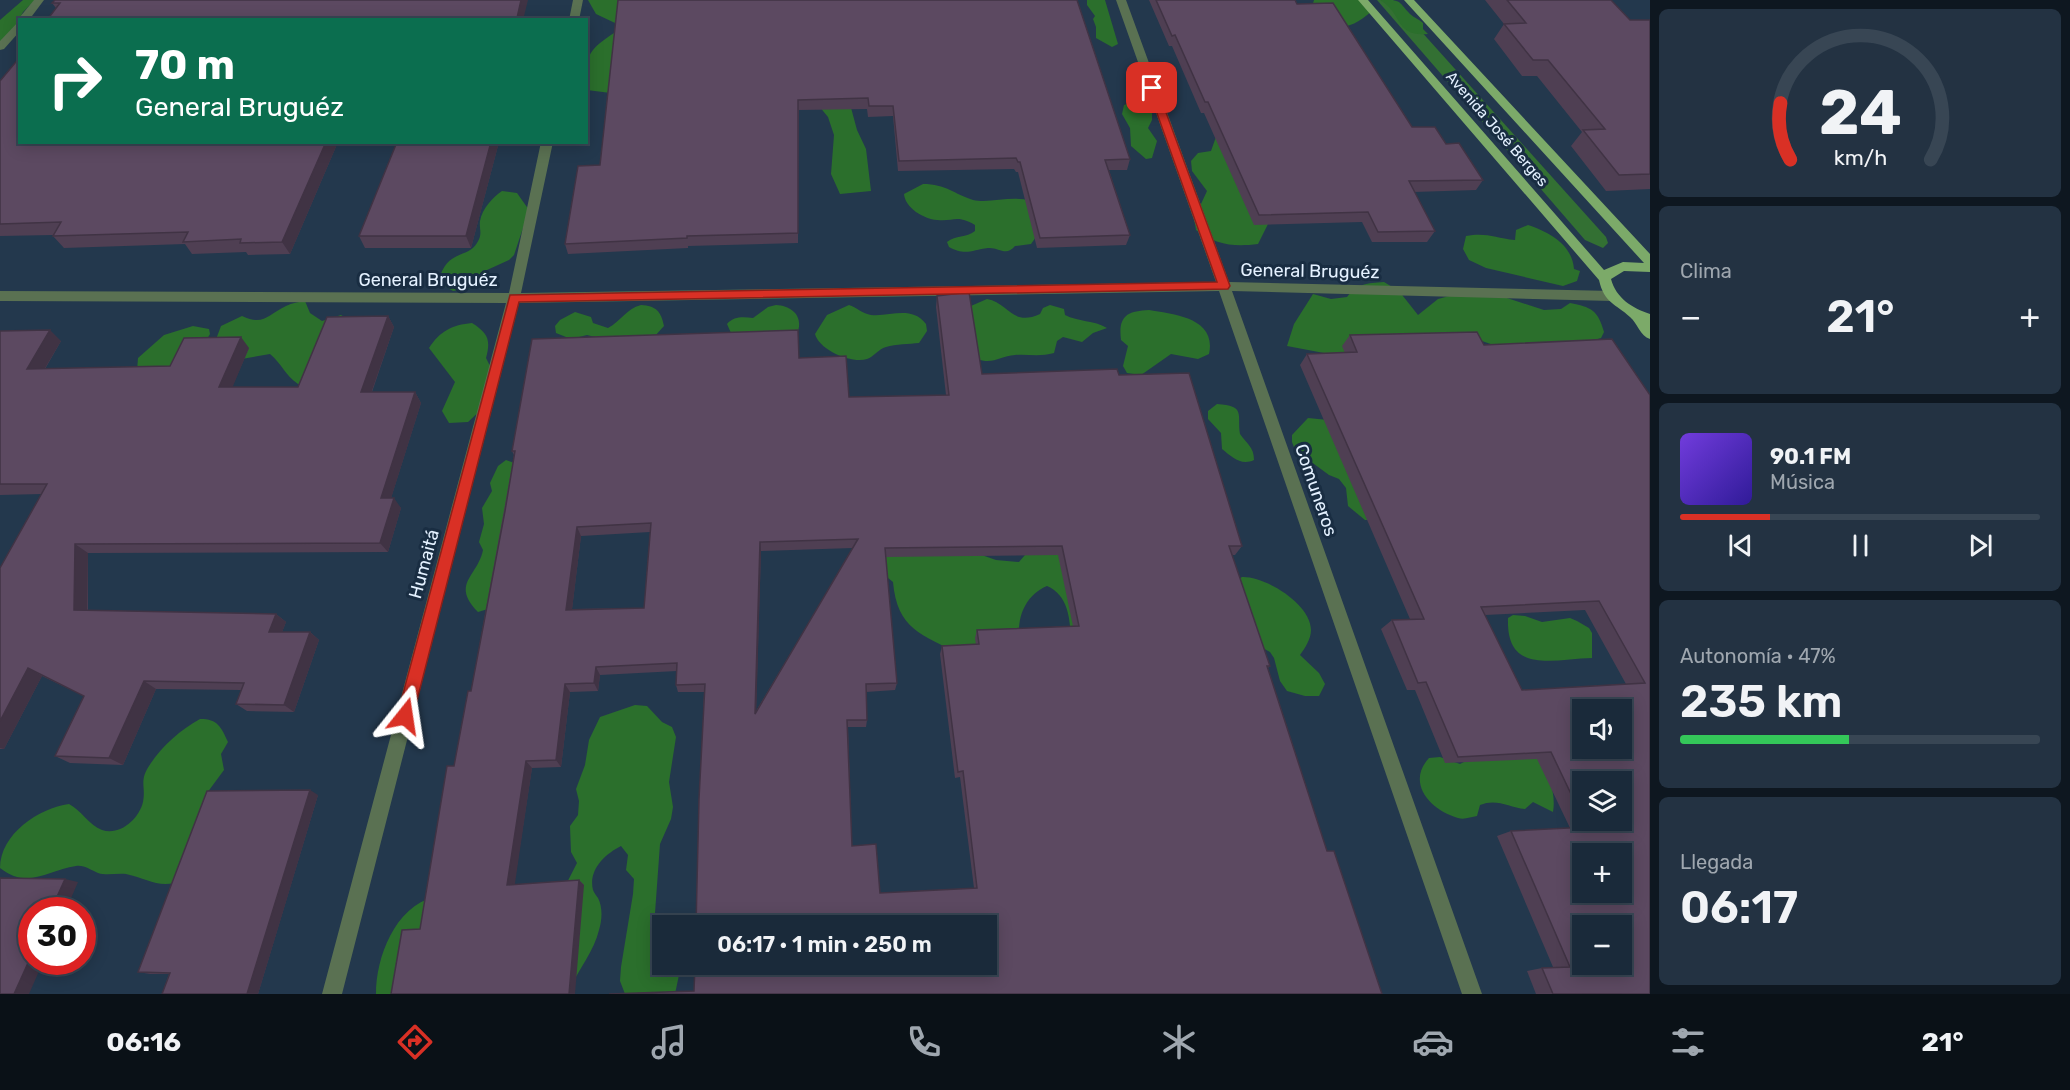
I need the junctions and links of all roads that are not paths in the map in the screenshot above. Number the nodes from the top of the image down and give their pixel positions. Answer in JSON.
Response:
{"nodes":[{"id":1,"x":39,"y":0,"type":"edge"},
{"id":2,"x":578,"y":0,"type":"edge"},
{"id":3,"x":1121,"y":0,"type":"edge"},
{"id":4,"x":1363,"y":0,"type":"edge"},
{"id":5,"x":1409,"y":0,"type":"edge"},
{"id":6,"x":25,"y":18,"type":"edge"},
{"id":7,"x":574,"y":18,"type":"edge"},
{"id":8,"x":18,"y":26,"type":"edge"},
{"id":9,"x":0,"y":47,"type":"edge"},
{"id":10,"x":547,"y":144,"type":"edge"},
{"id":11,"x":1650,"y":262,"type":"edge"},
{"id":12,"x":1650,"y":268,"type":"edge"},
{"id":13,"x":1605,"y":279,"type":"junction"},
{"id":14,"x":1224,"y":286,"type":"junction"},
{"id":15,"x":0,"y":296,"type":"edge"},
{"id":16,"x":1612,"y":296,"type":"junction"},
{"id":17,"x":514,"y":298,"type":"junction"},
{"id":18,"x":1634,"y":313,"type":"junction"},
{"id":19,"x":1650,"y":319,"type":"edge"},
{"id":20,"x":1650,"y":334,"type":"edge"},
{"id":21,"x":332,"y":994,"type":"edge"},
{"id":22,"x":1472,"y":994,"type":"edge"}],
"edges":[{"from":1,"to":6,"type":"street"},
{"from":2,"to":7,"type":"street"},
{"from":3,"to":14,"type":"street","name":"Comuneros"},
{"from":4,"to":13,"type":"main road","name":"Avenida José Berges"},
{"from":5,"to":11,"type":"main road","name":"Avenida José Berges"},
{"from":8,"to":9,"type":"street"},
{"from":10,"to":17,"type":"street","name":"Humaitá"},
{"from":12,"to":13,"type":"main road"},
{"from":13,"to":16,"type":"main road","name":"Avenida José Berges"},
{"from":14,"to":16,"type":"street","name":"General Bruguéz"},
{"from":14,"to":17,"type":"street","name":"General Bruguéz"},
{"from":14,"to":22,"type":"street","name":"Comuneros"},
{"from":15,"to":17,"type":"street","name":"General Bruguéz"},
{"from":16,"to":18,"type":"main road","name":"Avenida José Berges"},
{"from":17,"to":21,"type":"street","name":"Humaitá"},
{"from":18,"to":19,"type":"main road","name":"Avenida José Berges"},
{"from":18,"to":20,"type":"main road","name":"Avenida José Berges"}]}
